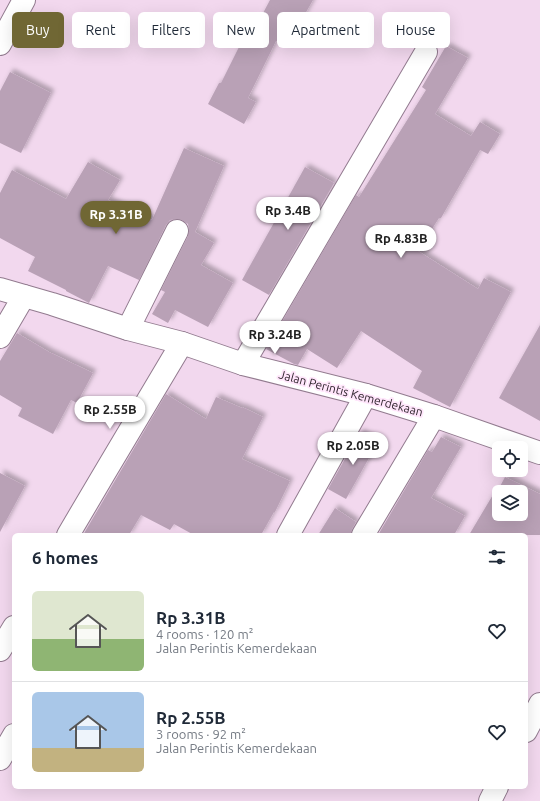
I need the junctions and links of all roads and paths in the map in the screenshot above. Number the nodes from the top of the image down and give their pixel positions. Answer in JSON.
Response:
{"nodes":[{"id":1,"x":24,"y":0,"type":"edge"},
{"id":2,"x":0,"y":44,"type":"edge"},
{"id":3,"x":426,"y":52,"type":"dead end"},
{"id":4,"x":177,"y":231,"type":"dead end"},
{"id":5,"x":0,"y":289,"type":"edge"},
{"id":6,"x":24,"y":296,"type":"junction"},
{"id":7,"x":128,"y":329,"type":"junction"},
{"id":8,"x":0,"y":337,"type":"edge"},
{"id":9,"x":182,"y":343,"type":"junction"},
{"id":10,"x":243,"y":364,"type":"junction"},
{"id":11,"x":366,"y":395,"type":"junction"},
{"id":12,"x":434,"y":416,"type":"junction"},
{"id":13,"x":540,"y":452,"type":"edge"},
{"id":14,"x":69,"y":533,"type":"edge"},
{"id":15,"x":289,"y":533,"type":"edge"},
{"id":16,"x":364,"y":533,"type":"edge"},
{"id":17,"x":12,"y":630,"type":"edge"},
{"id":18,"x":0,"y":650,"type":"edge"},
{"id":19,"x":540,"y":704,"type":"edge"},
{"id":20,"x":528,"y":727,"type":"edge"},
{"id":21,"x":12,"y":738,"type":"edge"},
{"id":22,"x":0,"y":759,"type":"edge"},
{"id":23,"x":496,"y":789,"type":"edge"},
{"id":24,"x":490,"y":801,"type":"edge"}],
"edges":[{"from":1,"to":2,"type":"street"},
{"from":3,"to":10,"type":"street"},
{"from":4,"to":7,"type":"street"},
{"from":5,"to":6,"type":"street","name":"Jalan Perintis Kemerdekaan"},
{"from":6,"to":7,"type":"street","name":"Jalan Perintis Kemerdekaan"},
{"from":6,"to":8,"type":"street"},
{"from":7,"to":9,"type":"street","name":"Jalan Perintis Kemerdekaan"},
{"from":9,"to":10,"type":"street","name":"Jalan Perintis Kemerdekaan"},
{"from":9,"to":14,"type":"street"},
{"from":10,"to":11,"type":"street","name":"Jalan Perintis Kemerdekaan"},
{"from":11,"to":12,"type":"street","name":"Jalan Perintis Kemerdekaan"},
{"from":11,"to":15,"type":"street"},
{"from":12,"to":13,"type":"street","name":"Jalan Perintis Kemerdekaan"},
{"from":12,"to":16,"type":"street"},
{"from":17,"to":18,"type":"street"},
{"from":19,"to":20,"type":"street"},
{"from":21,"to":22,"type":"street"},
{"from":23,"to":24,"type":"street"}]}
